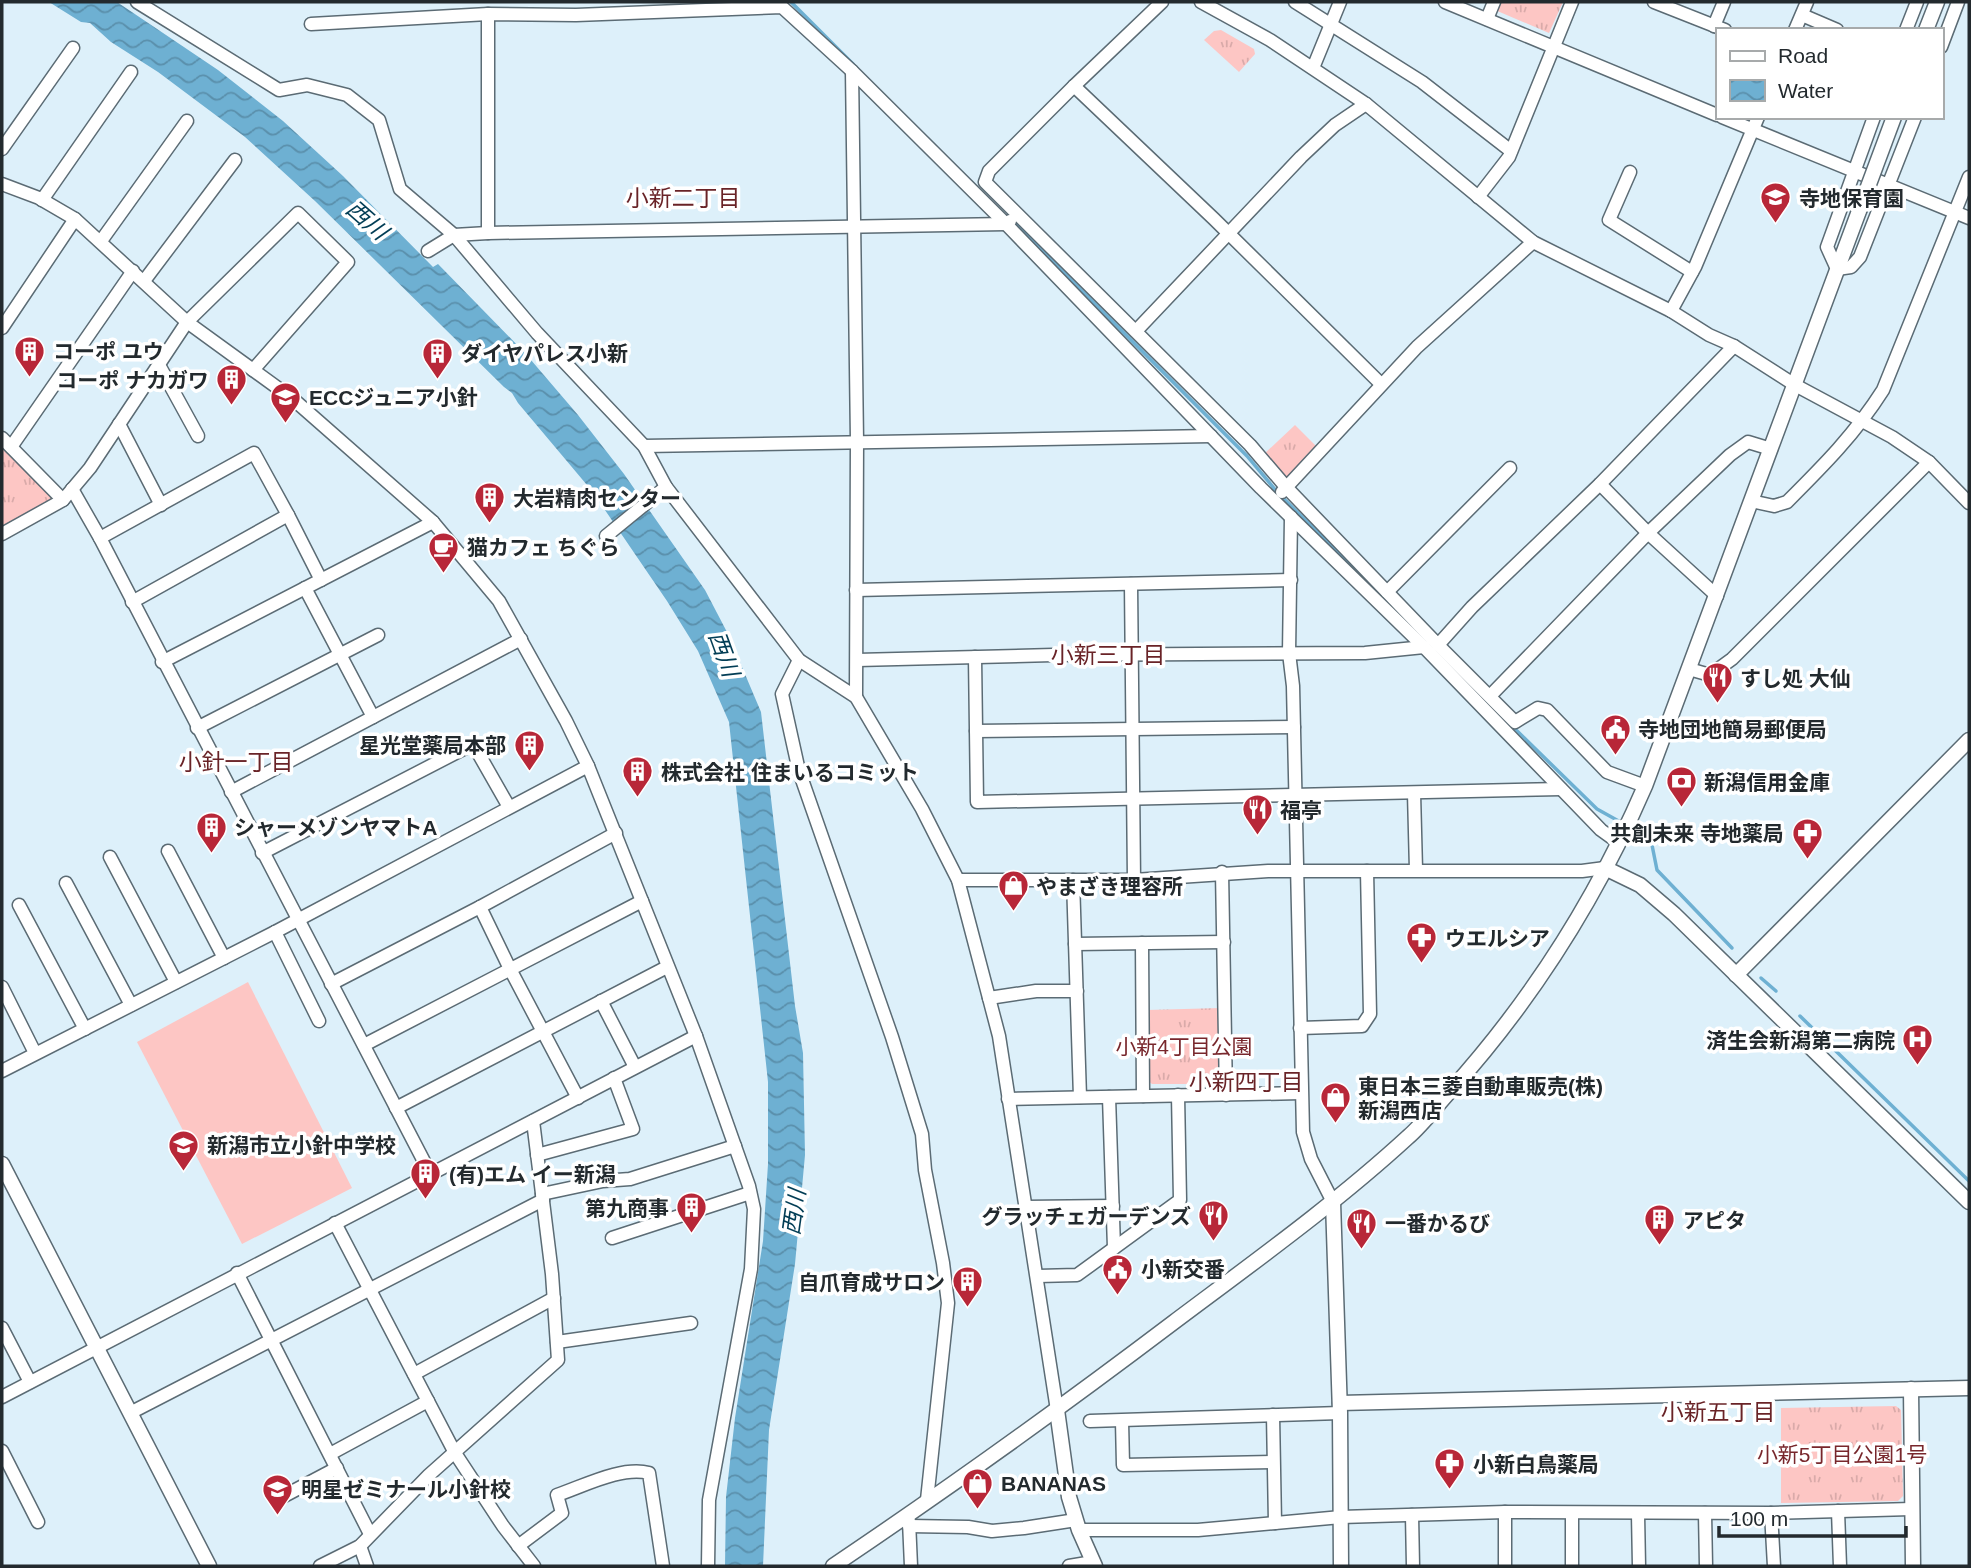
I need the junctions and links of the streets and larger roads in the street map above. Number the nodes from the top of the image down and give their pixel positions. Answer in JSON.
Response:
{"nodes":[{"id":1,"x":137,"y":2,"type":"edge"},
{"id":2,"x":1162,"y":2,"type":"edge"},
{"id":3,"x":1201,"y":2,"type":"edge"},
{"id":4,"x":1295,"y":2,"type":"edge"},
{"id":5,"x":1340,"y":2,"type":"edge"},
{"id":6,"x":1445,"y":2,"type":"edge"},
{"id":7,"x":1494,"y":2,"type":"edge"},
{"id":8,"x":1572,"y":2,"type":"edge"},
{"id":9,"x":1654,"y":2,"type":"edge"},
{"id":10,"x":1724,"y":2,"type":"edge"},
{"id":11,"x":1807,"y":2,"type":"edge"},
{"id":12,"x":1917,"y":2,"type":"edge"},
{"id":13,"x":1937,"y":2,"type":"edge"},
{"id":14,"x":1958,"y":2,"type":"edge"},
{"id":15,"x":488,"y":15,"type":"junction"},
{"id":16,"x":1802,"y":15,"type":"junction"},
{"id":17,"x":1487,"y":19,"type":"junction"},
{"id":18,"x":311,"y":24,"type":"dead end"},
{"id":19,"x":1331,"y":24,"type":"junction"},
{"id":20,"x":1719,"y":28,"type":"edge"},
{"id":21,"x":1796,"y":28,"type":"edge"},
{"id":22,"x":1832,"y":28,"type":"edge"},
{"id":23,"x":1907,"y":28,"type":"edge"},
{"id":24,"x":1927,"y":28,"type":"edge"},
{"id":25,"x":1943,"y":42,"type":"edge"},
{"id":26,"x":1553,"y":46,"type":"junction"},
{"id":27,"x":73,"y":48,"type":"dead end"},
{"id":28,"x":1313,"y":68,"type":"junction"},
{"id":29,"x":131,"y":72,"type":"dead end"},
{"id":30,"x":852,"y":72,"type":"junction"},
{"id":31,"x":1074,"y":86,"type":"junction"},
{"id":32,"x":1366,"y":104,"type":"junction"},
{"id":33,"x":1716,"y":115,"type":"edge"},
{"id":34,"x":1726,"y":119,"type":"edge"},
{"id":35,"x":1757,"y":119,"type":"edge"},
{"id":36,"x":1873,"y":119,"type":"edge"},
{"id":37,"x":1893,"y":119,"type":"edge"},
{"id":38,"x":1914,"y":119,"type":"edge"},
{"id":39,"x":187,"y":121,"type":"dead end"},
{"id":40,"x":1753,"y":130,"type":"junction"},
{"id":41,"x":2,"y":149,"type":"edge"},
{"id":42,"x":1511,"y":151,"type":"junction"},
{"id":43,"x":235,"y":160,"type":"dead end"},
{"id":44,"x":1854,"y":171,"type":"junction"},
{"id":45,"x":1630,"y":172,"type":"dead end"},
{"id":46,"x":1969,"y":177,"type":"edge"},
{"id":47,"x":2,"y":184,"type":"edge"},
{"id":48,"x":1890,"y":185,"type":"junction"},
{"id":49,"x":1478,"y":197,"type":"junction"},
{"id":50,"x":42,"y":200,"type":"junction"},
{"id":51,"x":1955,"y":213,"type":"junction"},
{"id":52,"x":1969,"y":218,"type":"edge"},
{"id":53,"x":75,"y":219,"type":"junction"},
{"id":54,"x":1011,"y":219,"type":"junction"},
{"id":55,"x":854,"y":228,"type":"junction"},
{"id":56,"x":488,"y":233,"type":"junction"},
{"id":57,"x":454,"y":235,"type":"junction"},
{"id":58,"x":1228,"y":235,"type":"junction"},
{"id":59,"x":101,"y":242,"type":"junction"},
{"id":60,"x":1533,"y":242,"type":"junction"},
{"id":61,"x":428,"y":251,"type":"dead end"},
{"id":62,"x":1838,"y":269,"type":"junction"},
{"id":63,"x":133,"y":271,"type":"junction"},
{"id":64,"x":1692,"y":272,"type":"junction"},
{"id":65,"x":144,"y":281,"type":"junction"},
{"id":66,"x":1671,"y":311,"type":"junction"},
{"id":67,"x":187,"y":322,"type":"junction"},
{"id":68,"x":2,"y":328,"type":"edge"},
{"id":69,"x":1136,"y":331,"type":"junction"},
{"id":70,"x":1734,"y":346,"type":"junction"},
{"id":71,"x":159,"y":365,"type":"junction"},
{"id":72,"x":253,"y":370,"type":"junction"},
{"id":73,"x":1381,"y":384,"type":"junction"},
{"id":74,"x":1795,"y":385,"type":"junction"},
{"id":75,"x":1863,"y":422,"type":"junction"},
{"id":76,"x":119,"y":424,"type":"junction"},
{"id":77,"x":198,"y":436,"type":"dead end"},
{"id":78,"x":1211,"y":436,"type":"junction"},
{"id":79,"x":857,"y":441,"type":"junction"},
{"id":80,"x":6,"y":443,"type":"edge"},
{"id":81,"x":644,"y":446,"type":"junction"},
{"id":82,"x":1771,"y":449,"type":"junction"},
{"id":83,"x":1929,"y":462,"type":"junction"},
{"id":84,"x":1510,"y":468,"type":"dead end"},
{"id":85,"x":1600,"y":484,"type":"junction"},
{"id":86,"x":1286,"y":486,"type":"junction"},
{"id":87,"x":666,"y":487,"type":"junction"},
{"id":88,"x":68,"y":494,"type":"junction"},
{"id":89,"x":1275,"y":501,"type":"junction"},
{"id":90,"x":1751,"y":501,"type":"junction"},
{"id":91,"x":1969,"y":503,"type":"edge"},
{"id":92,"x":161,"y":505,"type":"junction"},
{"id":93,"x":288,"y":515,"type":"junction"},
{"id":94,"x":1291,"y":517,"type":"junction"},
{"id":95,"x":433,"y":522,"type":"junction"},
{"id":96,"x":1648,"y":533,"type":"junction"},
{"id":97,"x":2,"y":534,"type":"edge"},
{"id":98,"x":606,"y":536,"type":"dead end"},
{"id":99,"x":100,"y":538,"type":"junction"},
{"id":100,"x":321,"y":580,"type":"junction"},
{"id":101,"x":1291,"y":580,"type":"junction"},
{"id":102,"x":1131,"y":584,"type":"junction"},
{"id":103,"x":305,"y":588,"type":"junction"},
{"id":104,"x":856,"y":590,"type":"junction"},
{"id":105,"x":1387,"y":592,"type":"junction"},
{"id":106,"x":1717,"y":596,"type":"junction"},
{"id":107,"x":132,"y":602,"type":"junction"},
{"id":108,"x":378,"y":635,"type":"dead end"},
{"id":109,"x":521,"y":639,"type":"junction"},
{"id":110,"x":1438,"y":645,"type":"junction"},
{"id":111,"x":1424,"y":647,"type":"junction"},
{"id":112,"x":1289,"y":653,"type":"junction"},
{"id":113,"x":340,"y":654,"type":"junction"},
{"id":114,"x":1132,"y":655,"type":"junction"},
{"id":115,"x":975,"y":657,"type":"junction"},
{"id":116,"x":799,"y":660,"type":"junction"},
{"id":117,"x":857,"y":660,"type":"junction"},
{"id":118,"x":162,"y":662,"type":"junction"},
{"id":119,"x":1689,"y":669,"type":"junction"},
{"id":120,"x":1490,"y":696,"type":"junction"},
{"id":121,"x":856,"y":697,"type":"junction"},
{"id":122,"x":373,"y":717,"type":"junction"},
{"id":123,"x":1294,"y":727,"type":"junction"},
{"id":124,"x":197,"y":728,"type":"junction"},
{"id":125,"x":1133,"y":729,"type":"junction"},
{"id":126,"x":976,"y":732,"type":"junction"},
{"id":127,"x":1969,"y":740,"type":"edge"},
{"id":128,"x":588,"y":766,"type":"junction"},
{"id":129,"x":1645,"y":786,"type":"junction"},
{"id":130,"x":1561,"y":789,"type":"junction"},
{"id":131,"x":230,"y":792,"type":"junction"},
{"id":132,"x":1414,"y":793,"type":"junction"},
{"id":133,"x":1296,"y":796,"type":"junction"},
{"id":134,"x":1134,"y":799,"type":"junction"},
{"id":135,"x":509,"y":807,"type":"junction"},
{"id":136,"x":616,"y":833,"type":"junction"},
{"id":137,"x":1619,"y":843,"type":"junction"},
{"id":138,"x":168,"y":851,"type":"dead end"},
{"id":139,"x":262,"y":853,"type":"junction"},
{"id":140,"x":110,"y":857,"type":"dead end"},
{"id":141,"x":1605,"y":868,"type":"junction"},
{"id":142,"x":1416,"y":870,"type":"junction"},
{"id":143,"x":1298,"y":871,"type":"junction"},
{"id":144,"x":1367,"y":871,"type":"junction"},
{"id":145,"x":1222,"y":872,"type":"junction"},
{"id":146,"x":958,"y":880,"type":"junction"},
{"id":147,"x":1073,"y":880,"type":"junction"},
{"id":148,"x":1134,"y":880,"type":"junction"},
{"id":149,"x":66,"y":883,"type":"dead end"},
{"id":150,"x":642,"y":901,"type":"junction"},
{"id":151,"x":19,"y":905,"type":"dead end"},
{"id":152,"x":480,"y":907,"type":"junction"},
{"id":153,"x":297,"y":920,"type":"junction"},
{"id":154,"x":275,"y":932,"type":"junction"},
{"id":155,"x":1224,"y":942,"type":"junction"},
{"id":156,"x":1142,"y":943,"type":"junction"},
{"id":157,"x":1075,"y":944,"type":"junction"},
{"id":158,"x":224,"y":958,"type":"junction"},
{"id":159,"x":667,"y":967,"type":"junction"},
{"id":160,"x":510,"y":969,"type":"junction"},
{"id":161,"x":1736,"y":975,"type":"junction"},
{"id":162,"x":176,"y":982,"type":"junction"},
{"id":163,"x":331,"y":984,"type":"junction"},
{"id":164,"x":2,"y":986,"type":"edge"},
{"id":165,"x":1076,"y":991,"type":"junction"},
{"id":166,"x":989,"y":998,"type":"junction"},
{"id":167,"x":601,"y":1001,"type":"junction"},
{"id":168,"x":131,"y":1005,"type":"junction"},
{"id":169,"x":319,"y":1021,"type":"dead end"},
{"id":170,"x":1300,"y":1028,"type":"junction"},
{"id":171,"x":85,"y":1029,"type":"junction"},
{"id":172,"x":543,"y":1032,"type":"junction"},
{"id":173,"x":696,"y":1036,"type":"junction"},
{"id":174,"x":364,"y":1045,"type":"junction"},
{"id":175,"x":35,"y":1054,"type":"junction"},
{"id":176,"x":635,"y":1067,"type":"junction"},
{"id":177,"x":2,"y":1071,"type":"edge"},
{"id":178,"x":614,"y":1078,"type":"junction"},
{"id":179,"x":1301,"y":1093,"type":"junction"},
{"id":180,"x":1178,"y":1095,"type":"junction"},
{"id":181,"x":1226,"y":1095,"type":"junction"},
{"id":182,"x":1143,"y":1096,"type":"junction"},
{"id":183,"x":1080,"y":1097,"type":"junction"},
{"id":184,"x":1110,"y":1097,"type":"junction"},
{"id":185,"x":578,"y":1098,"type":"junction"},
{"id":186,"x":1008,"y":1099,"type":"junction"},
{"id":187,"x":396,"y":1108,"type":"junction"},
{"id":188,"x":533,"y":1121,"type":"junction"},
{"id":189,"x":735,"y":1146,"type":"junction"},
{"id":190,"x":537,"y":1156,"type":"junction"},
{"id":191,"x":2,"y":1164,"type":"edge"},
{"id":192,"x":430,"y":1173,"type":"junction"},
{"id":193,"x":750,"y":1193,"type":"junction"},
{"id":194,"x":542,"y":1198,"type":"junction"},
{"id":195,"x":1334,"y":1202,"type":"junction"},
{"id":196,"x":1969,"y":1202,"type":"edge"},
{"id":197,"x":1113,"y":1206,"type":"junction"},
{"id":198,"x":1026,"y":1207,"type":"junction"},
{"id":199,"x":335,"y":1223,"type":"junction"},
{"id":200,"x":612,"y":1238,"type":"dead end"},
{"id":201,"x":1114,"y":1248,"type":"junction"},
{"id":202,"x":237,"y":1273,"type":"junction"},
{"id":203,"x":1038,"y":1276,"type":"junction"},
{"id":204,"x":370,"y":1290,"type":"junction"},
{"id":205,"x":554,"y":1298,"type":"junction"},
{"id":206,"x":691,"y":1323,"type":"dead end"},
{"id":207,"x":2,"y":1328,"type":"edge"},
{"id":208,"x":272,"y":1340,"type":"junction"},
{"id":209,"x":557,"y":1342,"type":"junction"},
{"id":210,"x":96,"y":1348,"type":"junction"},
{"id":211,"x":414,"y":1374,"type":"junction"},
{"id":212,"x":30,"y":1382,"type":"junction"},
{"id":213,"x":1969,"y":1388,"type":"edge"},
{"id":214,"x":1911,"y":1389,"type":"junction"},
{"id":215,"x":2,"y":1397,"type":"edge"},
{"id":216,"x":428,"y":1401,"type":"junction"},
{"id":217,"x":1340,"y":1408,"type":"junction"},
{"id":218,"x":1057,"y":1410,"type":"junction"},
{"id":219,"x":130,"y":1413,"type":"junction"},
{"id":220,"x":1273,"y":1415,"type":"junction"},
{"id":221,"x":1122,"y":1421,"type":"junction"},
{"id":222,"x":1090,"y":1422,"type":"dead end"},
{"id":223,"x":2,"y":1451,"type":"edge"},
{"id":224,"x":455,"y":1453,"type":"junction"},
{"id":225,"x":330,"y":1454,"type":"junction"},
{"id":226,"x":1273,"y":1462,"type":"junction"},
{"id":227,"x":337,"y":1468,"type":"junction"},
{"id":228,"x":284,"y":1496,"type":"dead end"},
{"id":229,"x":927,"y":1500,"type":"junction"},
{"id":230,"x":1912,"y":1508,"type":"junction"},
{"id":231,"x":1838,"y":1511,"type":"junction"},
{"id":232,"x":1505,"y":1513,"type":"junction"},
{"id":233,"x":1704,"y":1513,"type":"junction"},
{"id":234,"x":1772,"y":1513,"type":"junction"},
{"id":235,"x":1572,"y":1514,"type":"junction"},
{"id":236,"x":1638,"y":1514,"type":"junction"},
{"id":237,"x":1412,"y":1515,"type":"junction"},
{"id":238,"x":1341,"y":1517,"type":"junction"},
{"id":239,"x":909,"y":1521,"type":"junction"},
{"id":240,"x":38,"y":1522,"type":"dead end"},
{"id":241,"x":1275,"y":1523,"type":"junction"},
{"id":242,"x":1077,"y":1525,"type":"junction"},
{"id":243,"x":370,"y":1534,"type":"junction"},
{"id":244,"x":360,"y":1546,"type":"junction"},
{"id":245,"x":519,"y":1546,"type":"junction"},
{"id":246,"x":1094,"y":1564,"type":"edge"},
{"id":247,"x":209,"y":1566,"type":"edge"},
{"id":248,"x":320,"y":1566,"type":"edge"},
{"id":249,"x":368,"y":1566,"type":"edge"},
{"id":250,"x":534,"y":1566,"type":"edge"},
{"id":251,"x":663,"y":1566,"type":"edge"},
{"id":252,"x":708,"y":1566,"type":"edge"},
{"id":253,"x":834,"y":1566,"type":"edge"},
{"id":254,"x":912,"y":1566,"type":"edge"},
{"id":255,"x":1069,"y":1566,"type":"edge"},
{"id":256,"x":1341,"y":1566,"type":"edge"},
{"id":257,"x":1413,"y":1566,"type":"edge"},
{"id":258,"x":1505,"y":1566,"type":"edge"},
{"id":259,"x":1572,"y":1566,"type":"edge"},
{"id":260,"x":1639,"y":1566,"type":"edge"},
{"id":261,"x":1706,"y":1566,"type":"edge"},
{"id":262,"x":1773,"y":1566,"type":"edge"},
{"id":263,"x":1840,"y":1566,"type":"edge"},
{"id":264,"x":1913,"y":1566,"type":"edge"}],
"edges":[{"from":1,"to":57,"type":"street"},
{"from":2,"to":31,"type":"street"},
{"from":3,"to":28,"type":"street"},
{"from":4,"to":19,"type":"street"},
{"from":5,"to":19,"type":"street"},
{"from":6,"to":17,"type":"street"},
{"from":7,"to":17,"type":"street"},
{"from":8,"to":26,"type":"street"},
{"from":9,"to":20,"type":"street"},
{"from":10,"to":20,"type":"street"},
{"from":11,"to":16,"type":"street"},
{"from":12,"to":23,"type":"street"},
{"from":13,"to":24,"type":"street"},
{"from":14,"to":25,"type":"street"},
{"from":15,"to":18,"type":"street"},
{"from":15,"to":30,"type":"street"},
{"from":15,"to":56,"type":"street"},
{"from":16,"to":21,"type":"street"},
{"from":16,"to":22,"type":"street"},
{"from":17,"to":26,"type":"street"},
{"from":19,"to":28,"type":"street"},
{"from":19,"to":42,"type":"street"},
{"from":26,"to":33,"type":"street"},
{"from":26,"to":42,"type":"street"},
{"from":27,"to":41,"type":"street"},
{"from":28,"to":32,"type":"street"},
{"from":29,"to":50,"type":"street"},
{"from":30,"to":54,"type":"street"},
{"from":30,"to":55,"type":"street"},
{"from":31,"to":54,"type":"street"},
{"from":31,"to":58,"type":"street"},
{"from":32,"to":49,"type":"street"},
{"from":32,"to":58,"type":"street"},
{"from":34,"to":40,"type":"street"},
{"from":35,"to":40,"type":"street"},
{"from":36,"to":44,"type":"street"},
{"from":37,"to":62,"type":"street","bridge":true},
{"from":38,"to":48,"type":"street"},
{"from":39,"to":59,"type":"street"},
{"from":40,"to":44,"type":"street"},
{"from":40,"to":64,"type":"street"},
{"from":42,"to":49,"type":"street"},
{"from":43,"to":65,"type":"street"},
{"from":44,"to":48,"type":"street"},
{"from":44,"to":62,"type":"street"},
{"from":45,"to":64,"type":"street"},
{"from":46,"to":51,"type":"street"},
{"from":47,"to":50,"type":"street"},
{"from":48,"to":51,"type":"street"},
{"from":48,"to":62,"type":"street"},
{"from":49,"to":60,"type":"street"},
{"from":50,"to":53,"type":"street"},
{"from":51,"to":52,"type":"street"},
{"from":51,"to":75,"type":"street"},
{"from":53,"to":59,"type":"street"},
{"from":53,"to":68,"type":"street"},
{"from":54,"to":55,"type":"street"},
{"from":54,"to":69,"type":"street"},
{"from":54,"to":78,"type":"street"},
{"from":55,"to":56,"type":"street"},
{"from":55,"to":79,"type":"street"},
{"from":56,"to":57,"type":"street"},
{"from":57,"to":61,"type":"street"},
{"from":57,"to":81,"type":"street"},
{"from":58,"to":69,"type":"street"},
{"from":58,"to":73,"type":"street"},
{"from":59,"to":63,"type":"street"},
{"from":60,"to":66,"type":"street"},
{"from":60,"to":73,"type":"street"},
{"from":62,"to":74,"type":"street"},
{"from":63,"to":65,"type":"street"},
{"from":63,"to":80,"type":"street"},
{"from":64,"to":66,"type":"street"},
{"from":65,"to":67,"type":"street"},
{"from":66,"to":70,"type":"street"},
{"from":67,"to":71,"type":"street"},
{"from":67,"to":72,"type":"street"},
{"from":67,"to":72,"type":"street"},
{"from":69,"to":86,"type":"street"},
{"from":70,"to":74,"type":"street"},
{"from":70,"to":85,"type":"street"},
{"from":71,"to":76,"type":"street"},
{"from":71,"to":77,"type":"street"},
{"from":72,"to":95,"type":"street"},
{"from":73,"to":86,"type":"street"},
{"from":74,"to":75,"type":"street"},
{"from":74,"to":82,"type":"street"},
{"from":75,"to":83,"type":"street"},
{"from":75,"to":90,"type":"street"},
{"from":76,"to":88,"type":"street"},
{"from":76,"to":92,"type":"street"},
{"from":78,"to":79,"type":"street"},
{"from":78,"to":89,"type":"street"},
{"from":79,"to":81,"type":"street"},
{"from":79,"to":104,"type":"street"},
{"from":80,"to":88,"type":"street"},
{"from":81,"to":87,"type":"street"},
{"from":82,"to":90,"type":"street"},
{"from":82,"to":96,"type":"street"},
{"from":83,"to":91,"type":"street"},
{"from":83,"to":119,"type":"street"},
{"from":84,"to":105,"type":"street"},
{"from":85,"to":96,"type":"street"},
{"from":85,"to":110,"type":"street"},
{"from":86,"to":89,"type":"street"},
{"from":86,"to":105,"type":"street"},
{"from":87,"to":98,"type":"street"},
{"from":87,"to":116,"type":"street"},
{"from":88,"to":97,"type":"street"},
{"from":88,"to":99,"type":"street"},
{"from":89,"to":94,"type":"street"},
{"from":90,"to":106,"type":"street"},
{"from":92,"to":93,"type":"street"},
{"from":92,"to":99,"type":"street"},
{"from":93,"to":100,"type":"street"},
{"from":93,"to":107,"type":"street"},
{"from":94,"to":101,"type":"street"},
{"from":94,"to":111,"type":"street"},
{"from":95,"to":100,"type":"street"},
{"from":95,"to":109,"type":"street"},
{"from":96,"to":106,"type":"street"},
{"from":96,"to":120,"type":"street"},
{"from":99,"to":107,"type":"street"},
{"from":100,"to":103,"type":"street"},
{"from":101,"to":102,"type":"street"},
{"from":101,"to":112,"type":"street"},
{"from":102,"to":104,"type":"street"},
{"from":102,"to":114,"type":"street"},
{"from":103,"to":113,"type":"street"},
{"from":103,"to":118,"type":"street"},
{"from":104,"to":117,"type":"street"},
{"from":105,"to":110,"type":"street"},
{"from":106,"to":119,"type":"street"},
{"from":107,"to":118,"type":"street"},
{"from":108,"to":113,"type":"street"},
{"from":109,"to":122,"type":"street"},
{"from":109,"to":128,"type":"street"},
{"from":110,"to":120,"type":"street"},
{"from":111,"to":112,"type":"street"},
{"from":111,"to":130,"type":"street"},
{"from":112,"to":114,"type":"street"},
{"from":112,"to":123,"type":"street"},
{"from":113,"to":122,"type":"street"},
{"from":113,"to":124,"type":"street"},
{"from":114,"to":115,"type":"street"},
{"from":114,"to":125,"type":"street"},
{"from":115,"to":117,"type":"street"},
{"from":115,"to":126,"type":"street"},
{"from":116,"to":121,"type":"street"},
{"from":116,"to":229,"type":"street"},
{"from":117,"to":121,"type":"street"},
{"from":118,"to":124,"type":"street"},
{"from":119,"to":129,"type":"street"},
{"from":120,"to":129,"type":"street"},
{"from":121,"to":146,"type":"street"},
{"from":122,"to":131,"type":"street"},
{"from":123,"to":125,"type":"street"},
{"from":123,"to":133,"type":"street"},
{"from":124,"to":131,"type":"street"},
{"from":125,"to":126,"type":"street"},
{"from":125,"to":134,"type":"street"},
{"from":126,"to":134,"type":"street"},
{"from":127,"to":161,"type":"street"},
{"from":128,"to":135,"type":"street"},
{"from":128,"to":136,"type":"street"},
{"from":129,"to":137,"type":"street"},
{"from":130,"to":132,"type":"street"},
{"from":130,"to":137,"type":"street"},
{"from":131,"to":139,"type":"street"},
{"from":132,"to":133,"type":"street"},
{"from":132,"to":142,"type":"street"},
{"from":133,"to":134,"type":"street"},
{"from":133,"to":143,"type":"street"},
{"from":134,"to":148,"type":"street"},
{"from":135,"to":139,"type":"street"},
{"from":135,"to":153,"type":"street"},
{"from":136,"to":150,"type":"street"},
{"from":136,"to":152,"type":"street"},
{"from":137,"to":141,"type":"street"},
{"from":138,"to":158,"type":"street"},
{"from":139,"to":153,"type":"street"},
{"from":140,"to":162,"type":"street"},
{"from":141,"to":142,"type":"street"},
{"from":141,"to":161,"type":"street"},
{"from":141,"to":195,"type":"street"},
{"from":142,"to":144,"type":"street"},
{"from":143,"to":144,"type":"street"},
{"from":143,"to":145,"type":"street"},
{"from":143,"to":170,"type":"street"},
{"from":144,"to":170,"type":"street"},
{"from":145,"to":148,"type":"street"},
{"from":145,"to":155,"type":"street"},
{"from":146,"to":147,"type":"street"},
{"from":146,"to":166,"type":"street"},
{"from":147,"to":148,"type":"street"},
{"from":147,"to":157,"type":"street"},
{"from":149,"to":168,"type":"street"},
{"from":150,"to":159,"type":"street"},
{"from":150,"to":160,"type":"street"},
{"from":151,"to":171,"type":"street"},
{"from":152,"to":160,"type":"street"},
{"from":152,"to":163,"type":"street"},
{"from":153,"to":154,"type":"street"},
{"from":153,"to":163,"type":"street"},
{"from":154,"to":158,"type":"street"},
{"from":154,"to":169,"type":"street"},
{"from":155,"to":156,"type":"street"},
{"from":155,"to":181,"type":"street"},
{"from":156,"to":157,"type":"street"},
{"from":156,"to":182,"type":"street"},
{"from":157,"to":165,"type":"street"},
{"from":158,"to":162,"type":"street"},
{"from":159,"to":167,"type":"street"},
{"from":159,"to":173,"type":"street"},
{"from":160,"to":172,"type":"street"},
{"from":160,"to":174,"type":"street"},
{"from":161,"to":196,"type":"street"},
{"from":162,"to":168,"type":"street"},
{"from":163,"to":174,"type":"street"},
{"from":164,"to":175,"type":"street"},
{"from":165,"to":166,"type":"street"},
{"from":165,"to":183,"type":"street"},
{"from":166,"to":186,"type":"street"},
{"from":167,"to":172,"type":"street"},
{"from":167,"to":176,"type":"street"},
{"from":168,"to":171,"type":"street"},
{"from":170,"to":179,"type":"street"},
{"from":171,"to":175,"type":"street"},
{"from":172,"to":185,"type":"street"},
{"from":172,"to":187,"type":"street"},
{"from":173,"to":176,"type":"street"},
{"from":173,"to":189,"type":"street"},
{"from":174,"to":187,"type":"street"},
{"from":175,"to":177,"type":"street"},
{"from":176,"to":178,"type":"street"},
{"from":178,"to":185,"type":"street"},
{"from":178,"to":190,"type":"street"},
{"from":179,"to":181,"type":"street"},
{"from":179,"to":195,"type":"street"},
{"from":180,"to":181,"type":"street"},
{"from":180,"to":182,"type":"street"},
{"from":180,"to":201,"type":"street"},
{"from":182,"to":184,"type":"street"},
{"from":183,"to":184,"type":"street"},
{"from":183,"to":186,"type":"street"},
{"from":184,"to":197,"type":"street"},
{"from":185,"to":188,"type":"street"},
{"from":186,"to":198,"type":"street"},
{"from":187,"to":192,"type":"street"},
{"from":188,"to":190,"type":"street"},
{"from":188,"to":192,"type":"street"},
{"from":189,"to":193,"type":"street"},
{"from":189,"to":194,"type":"street"},
{"from":190,"to":194,"type":"street"},
{"from":191,"to":210,"type":"street"},
{"from":192,"to":199,"type":"street"},
{"from":193,"to":200,"type":"street"},
{"from":193,"to":252,"type":"street"},
{"from":194,"to":204,"type":"street"},
{"from":194,"to":205,"type":"street"},
{"from":195,"to":217,"type":"street"},
{"from":195,"to":218,"type":"street"},
{"from":197,"to":198,"type":"street"},
{"from":197,"to":201,"type":"street"},
{"from":198,"to":203,"type":"street"},
{"from":199,"to":202,"type":"street"},
{"from":199,"to":204,"type":"street"},
{"from":201,"to":203,"type":"street"},
{"from":202,"to":208,"type":"street"},
{"from":202,"to":210,"type":"street"},
{"from":203,"to":218,"type":"street"},
{"from":204,"to":208,"type":"street"},
{"from":204,"to":211,"type":"street"},
{"from":205,"to":209,"type":"street"},
{"from":205,"to":211,"type":"street"},
{"from":206,"to":209,"type":"street"},
{"from":207,"to":212,"type":"street"},
{"from":208,"to":219,"type":"street"},
{"from":208,"to":225,"type":"street"},
{"from":209,"to":224,"type":"street"},
{"from":210,"to":212,"type":"street"},
{"from":210,"to":219,"type":"street"},
{"from":211,"to":216,"type":"street"},
{"from":212,"to":215,"type":"street"},
{"from":213,"to":214,"type":"street"},
{"from":214,"to":217,"type":"street"},
{"from":214,"to":230,"type":"street"},
{"from":216,"to":224,"type":"street"},
{"from":216,"to":225,"type":"street"},
{"from":217,"to":220,"type":"street"},
{"from":217,"to":238,"type":"street"},
{"from":218,"to":229,"type":"street"},
{"from":218,"to":242,"type":"street"},
{"from":219,"to":247,"type":"street"},
{"from":220,"to":221,"type":"street"},
{"from":220,"to":226,"type":"street"},
{"from":221,"to":222,"type":"street"},
{"from":221,"to":226,"type":"street"},
{"from":223,"to":240,"type":"street"},
{"from":224,"to":243,"type":"street"},
{"from":224,"to":245,"type":"street"},
{"from":225,"to":227,"type":"street"},
{"from":226,"to":241,"type":"street"},
{"from":227,"to":228,"type":"street"},
{"from":227,"to":243,"type":"street"},
{"from":229,"to":239,"type":"street"},
{"from":230,"to":231,"type":"street"},
{"from":230,"to":264,"type":"street"},
{"from":231,"to":234,"type":"street"},
{"from":231,"to":263,"type":"street"},
{"from":232,"to":235,"type":"street"},
{"from":232,"to":237,"type":"street"},
{"from":232,"to":258,"type":"street"},
{"from":233,"to":234,"type":"street"},
{"from":233,"to":236,"type":"street"},
{"from":233,"to":261,"type":"street"},
{"from":234,"to":262,"type":"street"},
{"from":235,"to":236,"type":"street"},
{"from":235,"to":259,"type":"street"},
{"from":236,"to":260,"type":"street"},
{"from":237,"to":238,"type":"street"},
{"from":237,"to":257,"type":"street"},
{"from":238,"to":241,"type":"street"},
{"from":238,"to":256,"type":"street"},
{"from":239,"to":242,"type":"street"},
{"from":239,"to":253,"type":"street"},
{"from":239,"to":254,"type":"street"},
{"from":241,"to":242,"type":"street"},
{"from":242,"to":246,"type":"street"},
{"from":243,"to":244,"type":"street"},
{"from":244,"to":248,"type":"street"},
{"from":244,"to":249,"type":"street"},
{"from":245,"to":250,"type":"street"},
{"from":245,"to":251,"type":"street"},
{"from":246,"to":255,"type":"street"}]}
